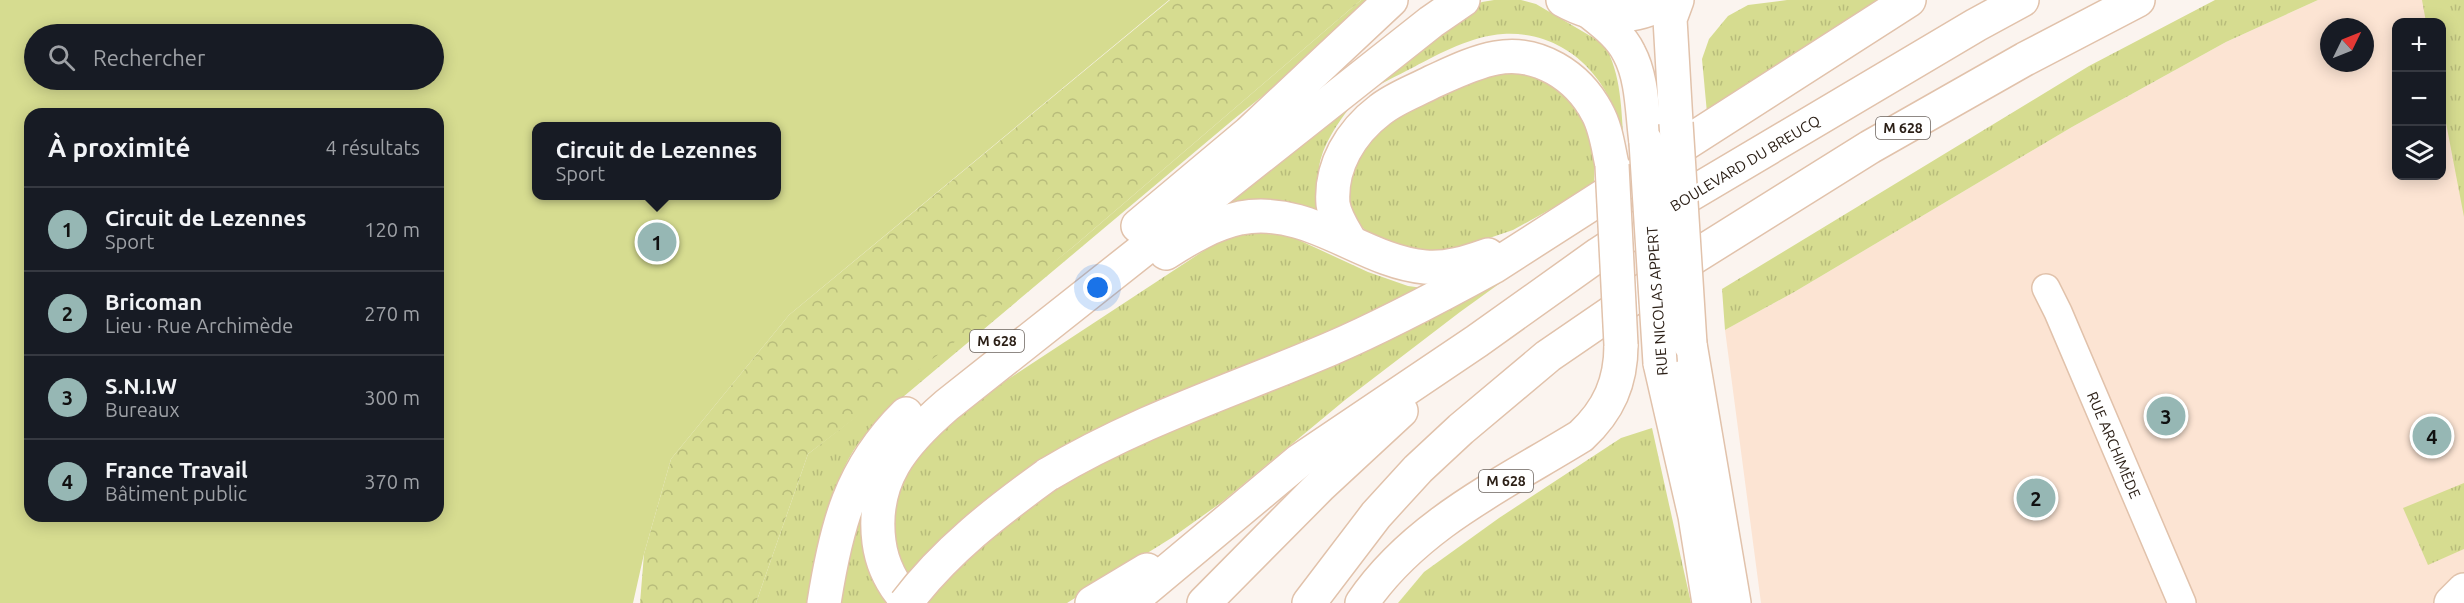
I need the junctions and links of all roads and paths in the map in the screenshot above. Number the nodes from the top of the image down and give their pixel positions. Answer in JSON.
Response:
{"nodes":[{"id":1,"x":1391,"y":0,"type":"edge"},
{"id":2,"x":1428,"y":0,"type":"edge"},
{"id":3,"x":1463,"y":0,"type":"edge"},
{"id":4,"x":1668,"y":0,"type":"edge"},
{"id":5,"x":1677,"y":0,"type":"edge"},
{"id":6,"x":1909,"y":0,"type":"edge"},
{"id":7,"x":2022,"y":0,"type":"edge"},
{"id":8,"x":2138,"y":0,"type":"edge"},
{"id":9,"x":1577,"y":6,"type":"edge"},
{"id":10,"x":1249,"y":133,"type":"junction"},
{"id":11,"x":1579,"y":210,"type":"junction"},
{"id":12,"x":1350,"y":241,"type":"junction"},
{"id":13,"x":2046,"y":288,"type":"dead end"},
{"id":14,"x":1030,"y":340,"type":"junction"},
{"id":15,"x":1477,"y":341,"type":"junction"},
{"id":16,"x":1220,"y":525,"type":"junction"},
{"id":17,"x":2464,"y":590,"type":"edge"},
{"id":18,"x":824,"y":603,"type":"edge"},
{"id":19,"x":908,"y":603,"type":"edge"},
{"id":20,"x":1092,"y":603,"type":"edge"},
{"id":21,"x":1129,"y":603,"type":"edge"},
{"id":22,"x":1204,"y":603,"type":"edge"},
{"id":23,"x":1309,"y":603,"type":"edge"},
{"id":24,"x":1362,"y":603,"type":"edge"},
{"id":25,"x":1709,"y":603,"type":"edge"},
{"id":26,"x":1734,"y":603,"type":"edge"},
{"id":27,"x":2182,"y":603,"type":"edge"},
{"id":28,"x":2451,"y":603,"type":"edge"}],
"edges":[{"from":1,"to":10,"type":"main road","number":"M 628"},
{"from":2,"to":10,"type":"main road","number":"M 628"},
{"from":3,"to":14,"type":"main road","number":"M 628"},
{"from":4,"to":9,"type":"main road"},
{"from":5,"to":26,"type":"main road","name":"RUE NICOLAS APPERT","bridge":true},
{"from":6,"to":11,"type":"main road"},
{"from":7,"to":15,"type":"main road","name":"BOULEVARD DU BREUCQ"},
{"from":8,"to":23,"type":"main road","number":"M 628"},
{"from":9,"to":25,"type":"main road","name":"RUE NICOLAS APPERT","bridge":true},
{"from":10,"to":18,"type":"main road","number":"M 628"},
{"from":11,"to":12,"type":"main road","number":"M 628"},
{"from":11,"to":19,"type":"main road","number":"M 628","bridge":true},
{"from":12,"to":14,"type":"main road","number":"M 628"},
{"from":12,"to":24,"type":"main road","number":"M 628","bridge":true},
{"from":13,"to":27,"type":"street","name":"RUE ARCHIMÈDE"},
{"from":14,"to":19,"type":"main road","number":"M 628"},
{"from":15,"to":16,"type":"main road"},
{"from":15,"to":22,"type":"main road"},
{"from":16,"to":20,"type":"main road"},
{"from":16,"to":21,"type":"main road"},
{"from":17,"to":28,"type":"main road"}]}
